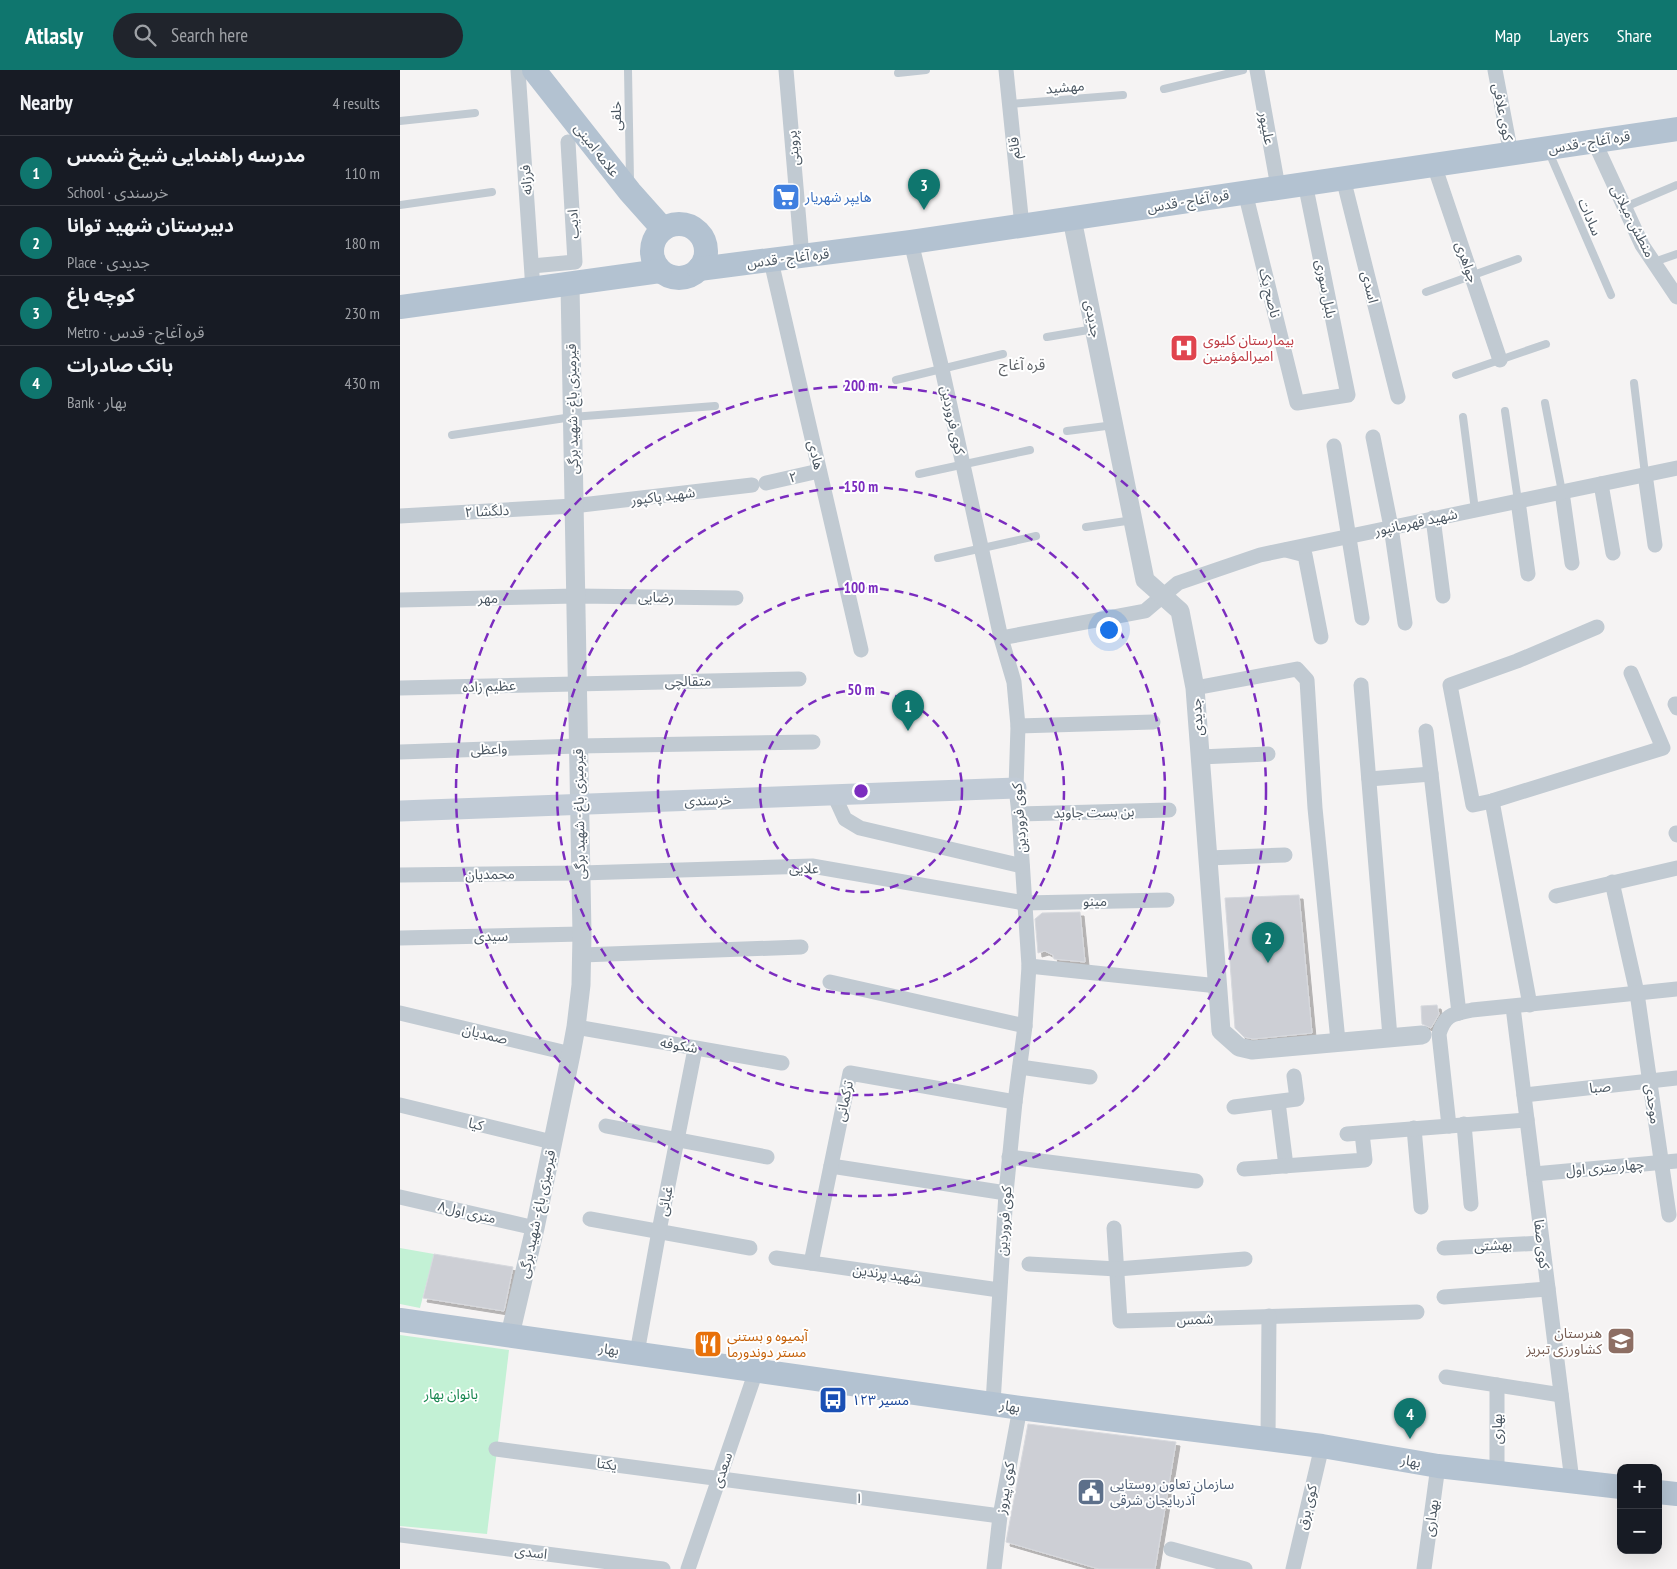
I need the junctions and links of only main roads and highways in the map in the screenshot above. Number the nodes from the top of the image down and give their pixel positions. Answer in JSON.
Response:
{"nodes":[{"id":1,"x":534,"y":70,"type":"edge"},
{"id":2,"x":1677,"y":129,"type":"edge"},
{"id":3,"x":662,"y":229,"type":"junction"},
{"id":4,"x":700,"y":269,"type":"junction"},
{"id":5,"x":660,"y":271,"type":"junction"},
{"id":6,"x":400,"y":307,"type":"edge"},
{"id":7,"x":1016,"y":788,"type":"road end"},
{"id":8,"x":400,"y":811,"type":"edge"},
{"id":9,"x":400,"y":1320,"type":"edge"},
{"id":10,"x":1617,"y":1487,"type":"edge"},
{"id":11,"x":1662,"y":1492,"type":"edge"},
{"id":12,"x":1677,"y":1494,"type":"edge"}],
"edges":[{"from":1,"to":3,"type":"main road","name":"علامه امینی"},
{"from":2,"to":4,"type":"main road","name":"قره آغاج - قدس"},
{"from":3,"to":4,"type":"main road"},
{"from":3,"to":5,"type":"main road"},
{"from":4,"to":5,"type":"main road"},
{"from":5,"to":6,"type":"main road"},
{"from":7,"to":8,"type":"main road","name":"خرسندی"},
{"from":9,"to":10,"type":"main road","name":"بهار"},
{"from":11,"to":12,"type":"main road"}]}
